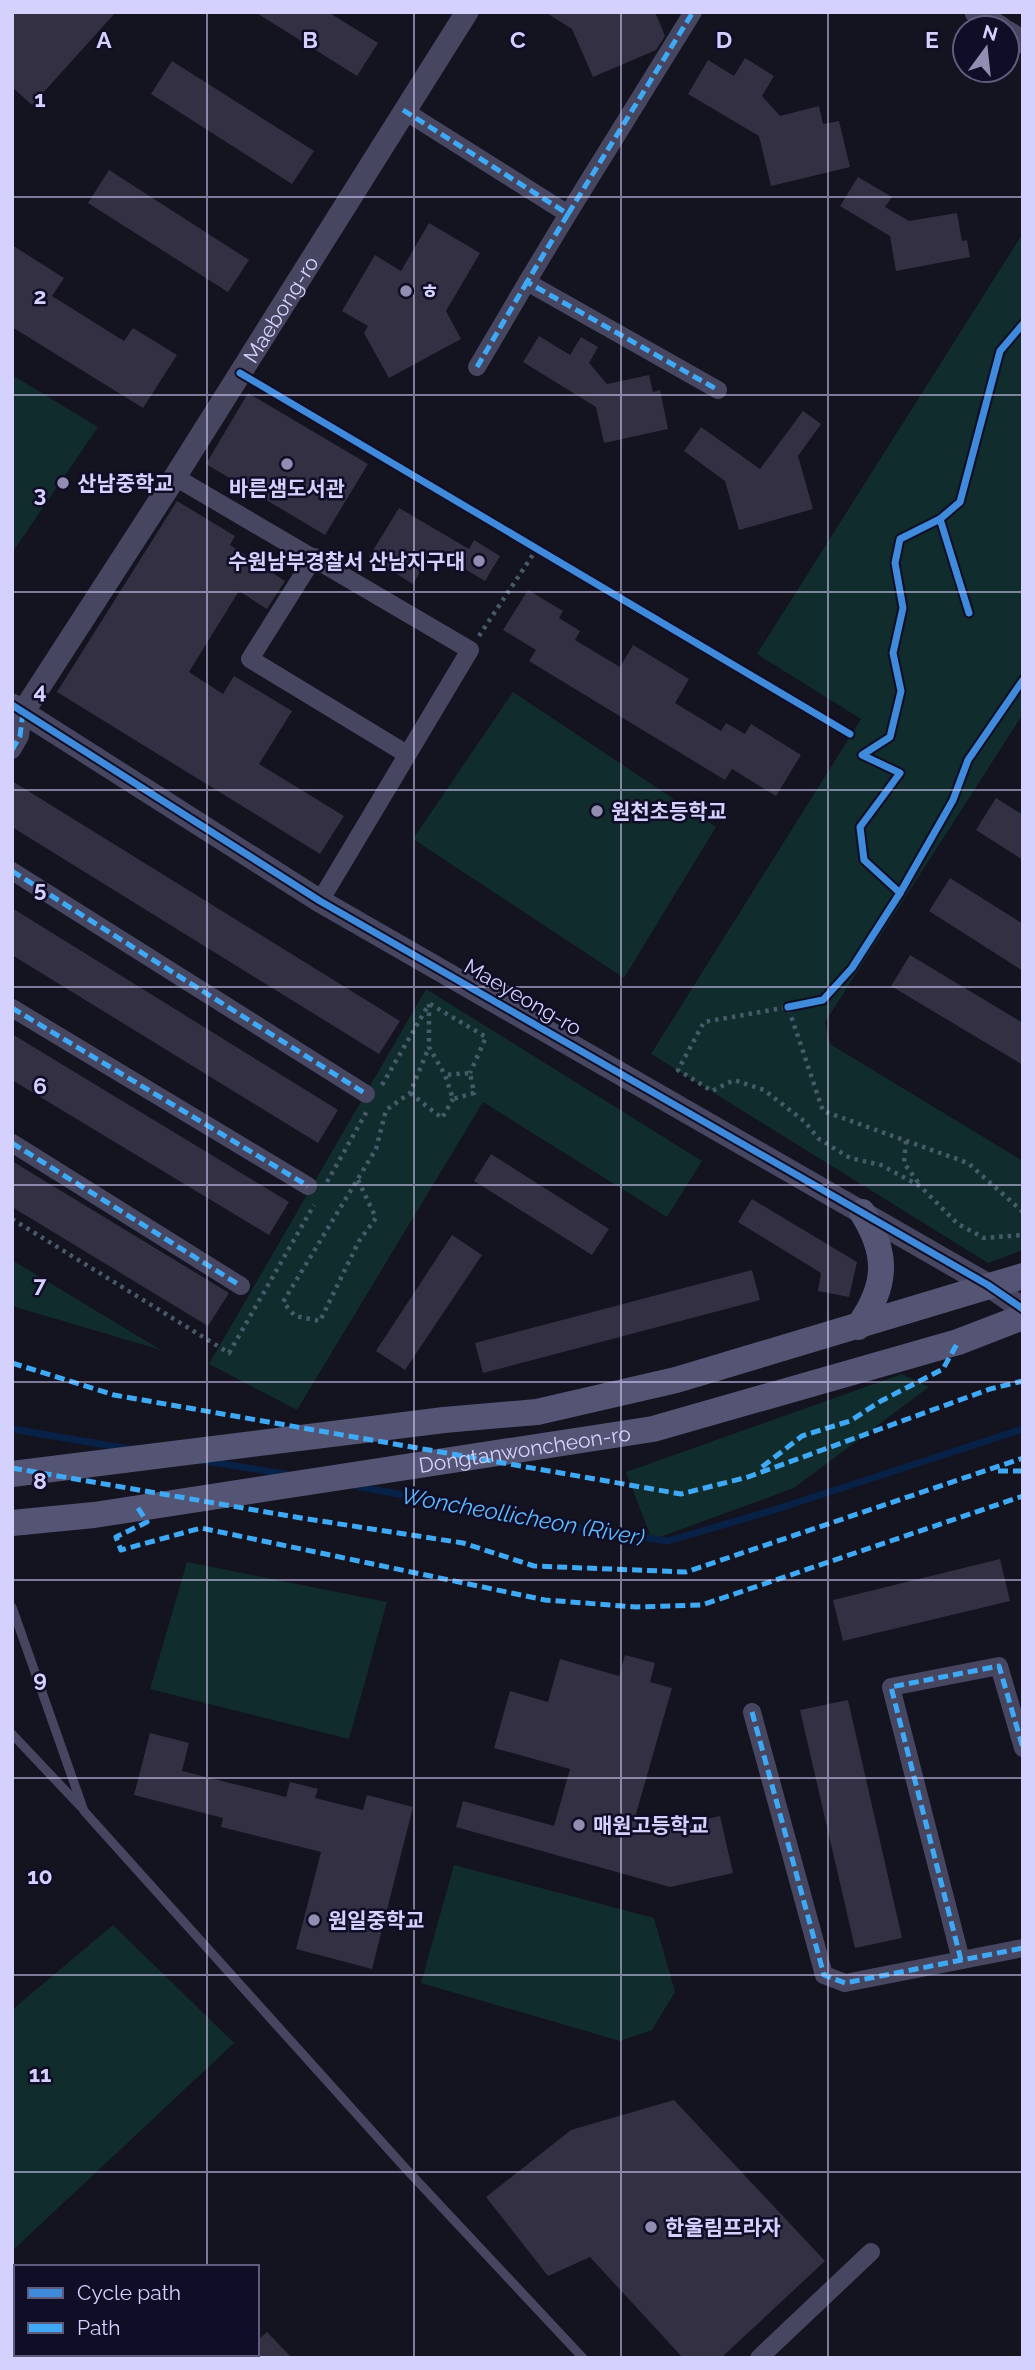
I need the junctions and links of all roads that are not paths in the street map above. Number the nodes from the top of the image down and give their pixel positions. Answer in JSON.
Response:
{"nodes":[{"id":1,"x":467,"y":12,"type":"edge"},
{"id":2,"x":693,"y":12,"type":"edge"},
{"id":3,"x":403,"y":110,"type":"junction"},
{"id":4,"x":568,"y":214,"type":"junction"},
{"id":5,"x":527,"y":282,"type":"junction"},
{"id":6,"x":477,"y":367,"type":"dead end"},
{"id":7,"x":718,"y":390,"type":"dead end"},
{"id":8,"x":175,"y":477,"type":"junction"},
{"id":9,"x":313,"y":557,"type":"junction"},
{"id":10,"x":18,"y":709,"type":"edge"},
{"id":11,"x":12,"y":750,"type":"edge"},
{"id":12,"x":405,"y":753,"type":"junction"},
{"id":13,"x":12,"y":871,"type":"edge"},
{"id":14,"x":320,"y":901,"type":"junction"},
{"id":15,"x":12,"y":1008,"type":"edge"},
{"id":16,"x":373,"y":1094,"type":"road end"},
{"id":17,"x":12,"y":1143,"type":"edge"},
{"id":18,"x":317,"y":1189,"type":"road end"},
{"id":19,"x":862,"y":1212,"type":"junction"},
{"id":20,"x":1023,"y":1276,"type":"edge"},
{"id":21,"x":988,"y":1285,"type":"junction"},
{"id":22,"x":240,"y":1286,"type":"dead end"},
{"id":23,"x":1023,"y":1309,"type":"edge"},
{"id":24,"x":1023,"y":1317,"type":"edge"},
{"id":25,"x":858,"y":1327,"type":"junction"},
{"id":26,"x":12,"y":1474,"type":"edge"},
{"id":27,"x":12,"y":1523,"type":"edge"},
{"id":28,"x":12,"y":1608,"type":"edge"},
{"id":29,"x":752,"y":1712,"type":"dead end"},
{"id":30,"x":12,"y":1734,"type":"edge"},
{"id":31,"x":1023,"y":1748,"type":"edge"},
{"id":32,"x":84,"y":1811,"type":"junction"},
{"id":33,"x":1023,"y":1948,"type":"edge"},
{"id":34,"x":961,"y":1960,"type":"junction"},
{"id":35,"x":871,"y":2252,"type":"dead end"},
{"id":36,"x":583,"y":2358,"type":"edge"},
{"id":37,"x":760,"y":2358,"type":"edge"}],
"edges":[{"from":1,"to":3,"type":"street","name":"Maebong-ro"},
{"from":2,"to":4,"type":"street"},
{"from":3,"to":4,"type":"street"},
{"from":3,"to":8,"type":"street","name":"Maebong-ro"},
{"from":4,"to":5,"type":"street"},
{"from":5,"to":6,"type":"street"},
{"from":5,"to":7,"type":"street"},
{"from":8,"to":9,"type":"street"},
{"from":8,"to":10,"type":"street","name":"Maebong-ro"},
{"from":9,"to":12,"type":"street"},
{"from":9,"to":12,"type":"street"},
{"from":10,"to":11,"type":"street"},
{"from":10,"to":14,"type":"street","name":"Maeyeong-ro"},
{"from":12,"to":14,"type":"street"},
{"from":13,"to":16,"type":"street"},
{"from":14,"to":19,"type":"street","name":"Maeyeong-ro"},
{"from":15,"to":18,"type":"street"},
{"from":17,"to":22,"type":"street"},
{"from":19,"to":21,"type":"street","name":"Maeyeong-ro"},
{"from":19,"to":25,"type":"main road"},
{"from":20,"to":21,"type":"main road","name":"Dongtanwoncheon-ro"},
{"from":21,"to":23,"type":"street","name":"Maeyeong-ro"},
{"from":21,"to":25,"type":"main road","name":"Dongtanwoncheon-ro"},
{"from":24,"to":27,"type":"main road","name":"Dongtanwoncheon-ro"},
{"from":25,"to":26,"type":"main road","name":"Dongtanwoncheon-ro"},
{"from":28,"to":32,"type":"lane"},
{"from":29,"to":34,"type":"street"},
{"from":30,"to":32,"type":"lane"},
{"from":31,"to":34,"type":"street"},
{"from":32,"to":36,"type":"lane"},
{"from":33,"to":34,"type":"street"},
{"from":35,"to":37,"type":"street"}]}
